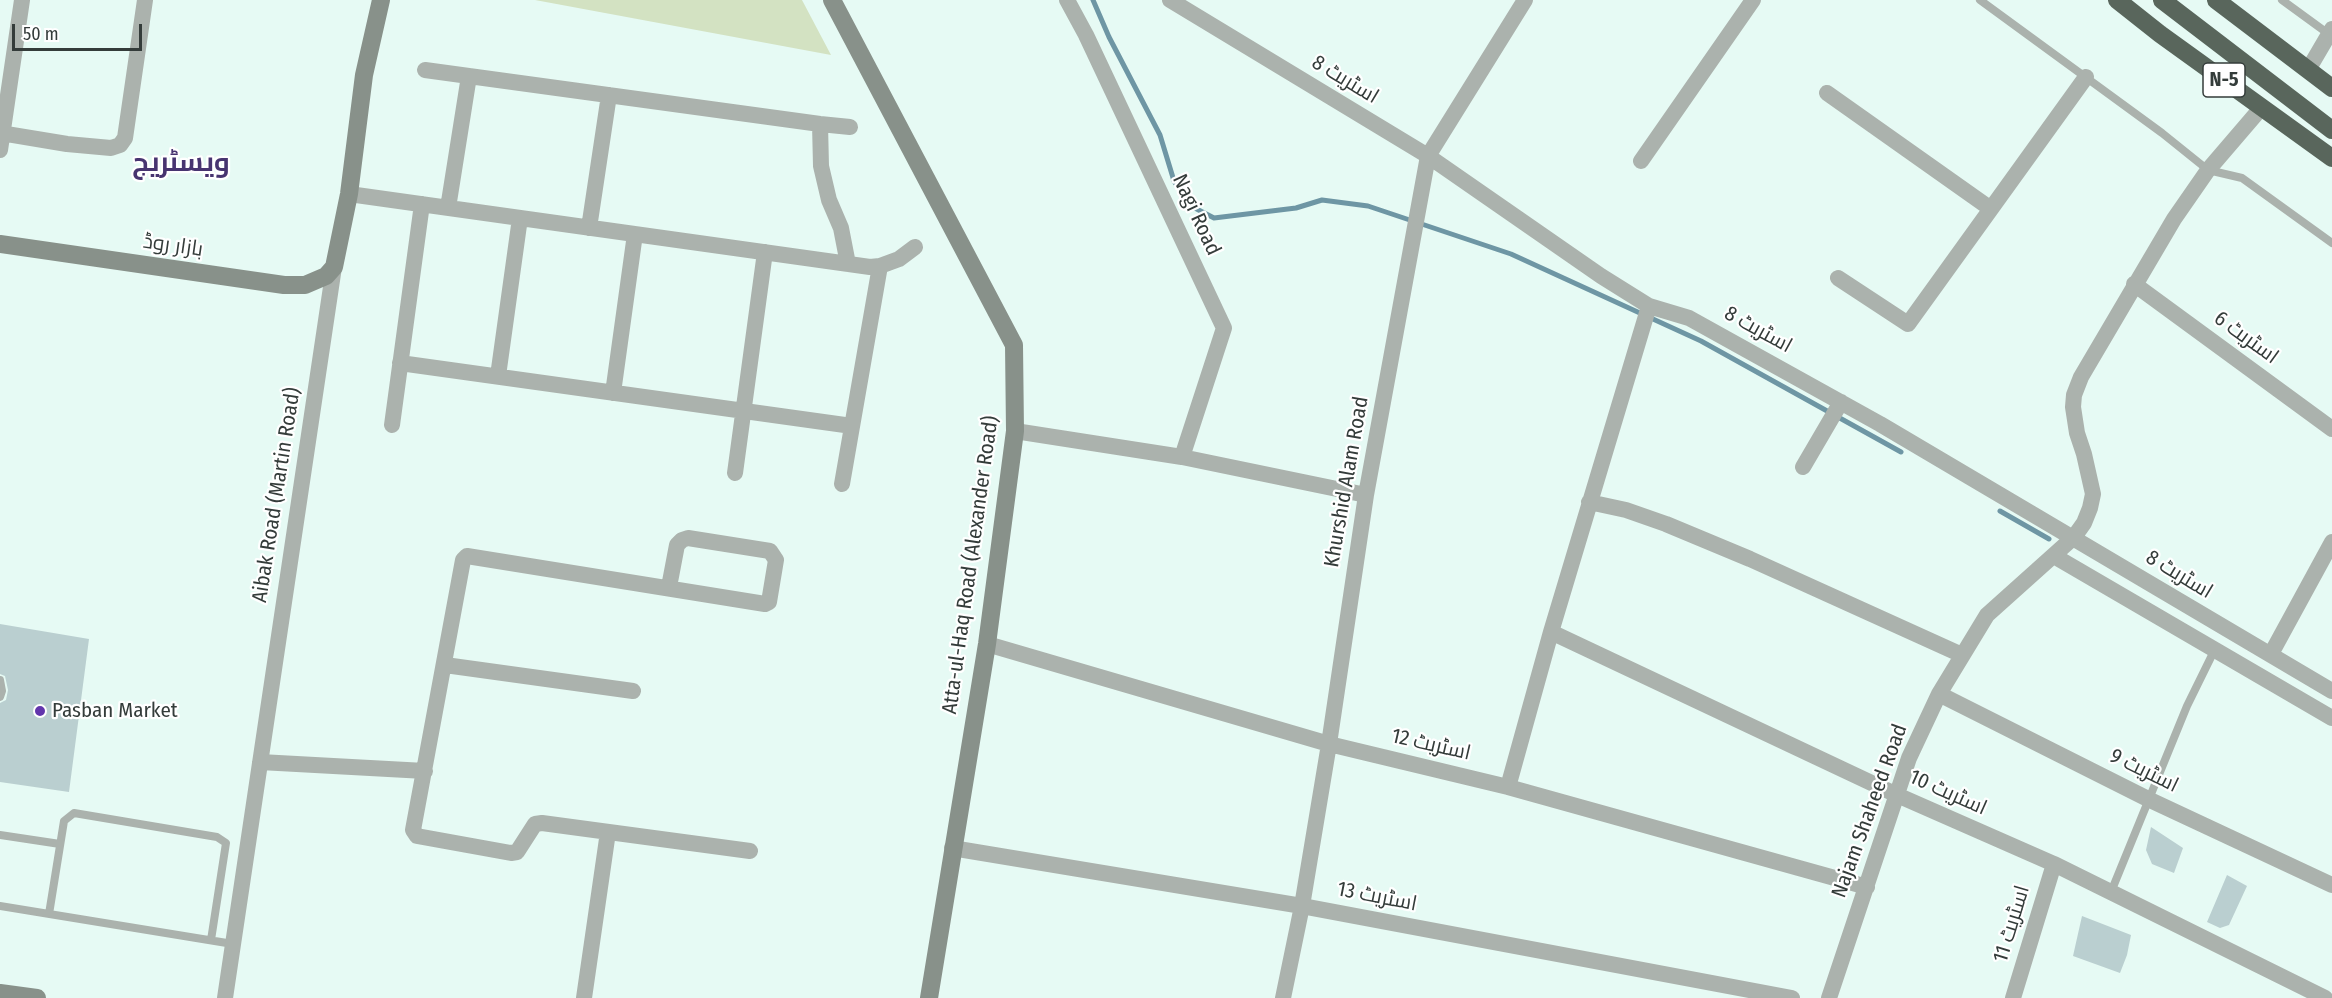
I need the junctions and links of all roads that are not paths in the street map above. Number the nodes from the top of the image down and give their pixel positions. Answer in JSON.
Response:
{"nodes":[{"id":1,"x":22,"y":0,"type":"edge"},
{"id":2,"x":145,"y":0,"type":"edge"},
{"id":3,"x":381,"y":0,"type":"edge"},
{"id":4,"x":832,"y":0,"type":"edge"},
{"id":5,"x":1067,"y":0,"type":"edge"},
{"id":6,"x":1170,"y":0,"type":"edge"},
{"id":7,"x":1753,"y":0,"type":"edge"},
{"id":8,"x":1980,"y":0,"type":"edge"},
{"id":9,"x":2117,"y":0,"type":"edge"},
{"id":10,"x":2162,"y":0,"type":"edge"},
{"id":11,"x":2216,"y":0,"type":"edge"},
{"id":12,"x":2282,"y":0,"type":"edge"},
{"id":13,"x":1519,"y":2,"type":"edge"},
{"id":14,"x":2331,"y":34,"type":"edge"},
{"id":15,"x":425,"y":70,"type":"dead end"},
{"id":16,"x":2308,"y":70,"type":"junction"},
{"id":17,"x":469,"y":76,"type":"junction"},
{"id":18,"x":2086,"y":77,"type":"junction"},
{"id":19,"x":2332,"y":88,"type":"edge"},
{"id":20,"x":1827,"y":93,"type":"dead end"},
{"id":21,"x":609,"y":95,"type":"junction"},
{"id":22,"x":2262,"y":107,"type":"junction"},
{"id":23,"x":820,"y":124,"type":"junction"},
{"id":24,"x":850,"y":127,"type":"dead end"},
{"id":25,"x":2332,"y":130,"type":"edge"},
{"id":26,"x":1,"y":139,"type":"edge"},
{"id":27,"x":1428,"y":156,"type":"junction"},
{"id":28,"x":2332,"y":158,"type":"edge"},
{"id":29,"x":1641,"y":161,"type":"dead end"},
{"id":30,"x":2208,"y":170,"type":"junction"},
{"id":31,"x":349,"y":194,"type":"junction"},
{"id":32,"x":422,"y":204,"type":"junction"},
{"id":33,"x":448,"y":208,"type":"junction"},
{"id":34,"x":1991,"y":209,"type":"junction"},
{"id":35,"x":520,"y":218,"type":"junction"},
{"id":36,"x":590,"y":228,"type":"junction"},
{"id":37,"x":635,"y":234,"type":"junction"},
{"id":38,"x":2332,"y":243,"type":"edge"},
{"id":39,"x":0,"y":244,"type":"edge"},
{"id":40,"x":915,"y":247,"type":"dead end"},
{"id":41,"x":765,"y":252,"type":"junction"},
{"id":42,"x":848,"y":264,"type":"junction"},
{"id":43,"x":880,"y":266,"type":"junction"},
{"id":44,"x":334,"y":267,"type":"junction"},
{"id":45,"x":1838,"y":278,"type":"dead end"},
{"id":46,"x":2134,"y":284,"type":"junction"},
{"id":47,"x":1646,"y":315,"type":"junction"},
{"id":48,"x":400,"y":363,"type":"junction"},
{"id":49,"x":498,"y":376,"type":"junction"},
{"id":50,"x":613,"y":393,"type":"junction"},
{"id":51,"x":1840,"y":405,"type":"junction"},
{"id":52,"x":744,"y":411,"type":"junction"},
{"id":53,"x":392,"y":425,"type":"dead end"},
{"id":54,"x":852,"y":426,"type":"junction"},
{"id":55,"x":2332,"y":429,"type":"edge"},
{"id":56,"x":1015,"y":431,"type":"junction"},
{"id":57,"x":1182,"y":457,"type":"junction"},
{"id":58,"x":1803,"y":467,"type":"dead end"},
{"id":59,"x":735,"y":473,"type":"dead end"},
{"id":60,"x":842,"y":484,"type":"dead end"},
{"id":61,"x":1366,"y":495,"type":"junction"},
{"id":62,"x":1589,"y":502,"type":"junction"},
{"id":63,"x":2074,"y":537,"type":"junction"},
{"id":64,"x":2332,"y":542,"type":"edge"},
{"id":65,"x":2054,"y":556,"type":"junction"},
{"id":66,"x":669,"y":587,"type":"junction"},
{"id":67,"x":1551,"y":632,"type":"junction"},
{"id":68,"x":987,"y":644,"type":"junction"},
{"id":69,"x":2215,"y":649,"type":"junction"},
{"id":70,"x":2271,"y":654,"type":"junction"},
{"id":71,"x":1962,"y":655,"type":"junction"},
{"id":72,"x":445,"y":665,"type":"junction"},
{"id":73,"x":0,"y":680,"type":"edge"},
{"id":74,"x":633,"y":691,"type":"dead end"},
{"id":75,"x":2332,"y":691,"type":"edge"},
{"id":76,"x":1939,"y":694,"type":"junction"},
{"id":77,"x":0,"y":697,"type":"edge"},
{"id":78,"x":2332,"y":718,"type":"edge"},
{"id":79,"x":1329,"y":744,"type":"junction"},
{"id":80,"x":260,"y":762,"type":"junction"},
{"id":81,"x":425,"y":771,"type":"junction"},
{"id":82,"x":1508,"y":787,"type":"junction"},
{"id":83,"x":1897,"y":795,"type":"junction"},
{"id":84,"x":2150,"y":800,"type":"junction"},
{"id":85,"x":608,"y":832,"type":"junction"},
{"id":86,"x":0,"y":835,"type":"edge"},
{"id":87,"x":60,"y":844,"type":"junction"},
{"id":88,"x":952,"y":849,"type":"junction"},
{"id":89,"x":750,"y":851,"type":"dead end"},
{"id":90,"x":2054,"y":864,"type":"junction"},
{"id":91,"x":2332,"y":885,"type":"edge"},
{"id":92,"x":1867,"y":887,"type":"junction"},
{"id":93,"x":2111,"y":892,"type":"junction"},
{"id":94,"x":0,"y":906,"type":"edge"},
{"id":95,"x":1302,"y":906,"type":"junction"},
{"id":96,"x":48,"y":914,"type":"junction"},
{"id":97,"x":211,"y":940,"type":"junction"},
{"id":98,"x":233,"y":944,"type":"junction"},
{"id":99,"x":0,"y":993,"type":"edge"},
{"id":100,"x":37,"y":998,"type":"edge"},
{"id":101,"x":225,"y":998,"type":"edge"},
{"id":102,"x":584,"y":998,"type":"edge"},
{"id":103,"x":929,"y":998,"type":"edge"},
{"id":104,"x":1283,"y":998,"type":"edge"},
{"id":105,"x":1792,"y":998,"type":"edge"},
{"id":106,"x":1829,"y":998,"type":"edge"},
{"id":107,"x":2013,"y":998,"type":"edge"},
{"id":108,"x":2325,"y":998,"type":"edge"}],
"edges":[{"from":1,"to":26,"type":"street"},
{"from":2,"to":26,"type":"street"},
{"from":3,"to":31,"type":"street","name":"Aibak Road (Martin Road)"},
{"from":4,"to":56,"type":"street","name":"Atta-ul-Haq Road (Alexander Road)"},
{"from":5,"to":57,"type":"street","name":"Nagi Road"},
{"from":6,"to":27,"type":"street","name":"اسٹریٹ 8"},
{"from":7,"to":29,"type":"street"},
{"from":8,"to":18,"type":"lane"},
{"from":9,"to":22,"type":"highway","number":"N-5"},
{"from":10,"to":25,"type":"highway"},
{"from":11,"to":16,"type":"highway"},
{"from":12,"to":14,"type":"lane"},
{"from":13,"to":27,"type":"street","name":"Khurshid Alam Road"},
{"from":14,"to":16,"type":"street"},
{"from":15,"to":17,"type":"street"},
{"from":16,"to":19,"type":"highway"},
{"from":17,"to":21,"type":"street"},
{"from":17,"to":33,"type":"street"},
{"from":18,"to":30,"type":"lane"},
{"from":18,"to":34,"type":"street"},
{"from":20,"to":34,"type":"street"},
{"from":21,"to":23,"type":"street"},
{"from":21,"to":36,"type":"street"},
{"from":22,"to":28,"type":"highway","number":"N-5"},
{"from":22,"to":30,"type":"street","name":"Najam Shaheed Road"},
{"from":23,"to":24,"type":"street"},
{"from":23,"to":42,"type":"street"},
{"from":27,"to":47,"type":"street","name":"اسٹریٹ 8"},
{"from":27,"to":61,"type":"street","name":"Khurshid Alam Road"},
{"from":30,"to":38,"type":"lane"},
{"from":30,"to":46,"type":"street","name":"Najam Shaheed Road"},
{"from":31,"to":32,"type":"street"},
{"from":31,"to":44,"type":"street","name":"Aibak Road (Martin Road)"},
{"from":32,"to":33,"type":"street"},
{"from":32,"to":48,"type":"street"},
{"from":33,"to":35,"type":"street"},
{"from":34,"to":45,"type":"street"},
{"from":35,"to":36,"type":"street"},
{"from":35,"to":49,"type":"street"},
{"from":36,"to":37,"type":"street"},
{"from":37,"to":41,"type":"street"},
{"from":37,"to":50,"type":"street"},
{"from":39,"to":44,"type":"street","name":"بازار روڈ"},
{"from":40,"to":43,"type":"street"},
{"from":41,"to":42,"type":"street"},
{"from":41,"to":52,"type":"street"},
{"from":42,"to":43,"type":"street"},
{"from":43,"to":54,"type":"street"},
{"from":44,"to":80,"type":"street","name":"Aibak Road (Martin Road)"},
{"from":46,"to":55,"type":"street","name":"اسٹریٹ 6"},
{"from":46,"to":63,"type":"street","name":"Najam Shaheed Road"},
{"from":47,"to":51,"type":"street","name":"اسٹریٹ 8"},
{"from":47,"to":62,"type":"street"},
{"from":48,"to":49,"type":"street"},
{"from":48,"to":53,"type":"street"},
{"from":49,"to":50,"type":"street"},
{"from":50,"to":52,"type":"street"},
{"from":51,"to":58,"type":"street"},
{"from":51,"to":63,"type":"street","name":"اسٹریٹ 8"},
{"from":52,"to":54,"type":"street"},
{"from":52,"to":59,"type":"street"},
{"from":54,"to":60,"type":"street"},
{"from":56,"to":57,"type":"street"},
{"from":56,"to":68,"type":"street","name":"Atta-ul-Haq Road (Alexander Road)"},
{"from":57,"to":61,"type":"street"},
{"from":61,"to":79,"type":"street","name":"Khurshid Alam Road"},
{"from":62,"to":67,"type":"street"},
{"from":62,"to":71,"type":"street"},
{"from":63,"to":65,"type":"street","name":"Najam Shaheed Road"},
{"from":63,"to":70,"type":"street","name":"اسٹریٹ 8"},
{"from":64,"to":70,"type":"street"},
{"from":65,"to":69,"type":"street"},
{"from":65,"to":71,"type":"street","name":"Najam Shaheed Road"},
{"from":66,"to":66,"type":"street"},
{"from":66,"to":72,"type":"street"},
{"from":67,"to":82,"type":"street"},
{"from":67,"to":83,"type":"street","name":"اسٹریٹ 10"},
{"from":68,"to":79,"type":"street","name":"اسٹریٹ 12"},
{"from":68,"to":88,"type":"street","name":"Atta-ul-Haq Road (Alexander Road)"},
{"from":69,"to":78,"type":"street"},
{"from":69,"to":84,"type":"lane"},
{"from":70,"to":75,"type":"street","name":"اسٹریٹ 8"},
{"from":71,"to":76,"type":"street","name":"Najam Shaheed Road"},
{"from":72,"to":74,"type":"street"},
{"from":72,"to":81,"type":"street"},
{"from":73,"to":77,"type":"lane"},
{"from":76,"to":83,"type":"street","name":"Najam Shaheed Road"},
{"from":76,"to":84,"type":"street","name":"اسٹریٹ 9"},
{"from":79,"to":82,"type":"street","name":"اسٹریٹ 12"},
{"from":79,"to":95,"type":"street","name":"Khurshid Alam Road"},
{"from":80,"to":81,"type":"street"},
{"from":80,"to":98,"type":"street","name":"Aibak Road (Martin Road)"},
{"from":81,"to":85,"type":"street"},
{"from":82,"to":92,"type":"street","name":"اسٹریٹ 12"},
{"from":83,"to":90,"type":"street","name":"اسٹریٹ 10"},
{"from":83,"to":92,"type":"street","name":"Najam Shaheed Road"},
{"from":84,"to":91,"type":"street","name":"اسٹریٹ 9"},
{"from":84,"to":93,"type":"lane"},
{"from":85,"to":89,"type":"street"},
{"from":85,"to":102,"type":"street"},
{"from":86,"to":87,"type":"lane"},
{"from":87,"to":96,"type":"lane"},
{"from":87,"to":97,"type":"lane"},
{"from":88,"to":95,"type":"street","name":"اسٹریٹ 13"},
{"from":88,"to":103,"type":"street","name":"Atta-ul-Haq Road (Alexander Road)"},
{"from":90,"to":93,"type":"street","name":"اسٹریٹ 10"},
{"from":90,"to":107,"type":"street","name":"اسٹریٹ 11"},
{"from":92,"to":106,"type":"street","name":"Najam Shaheed Road"},
{"from":93,"to":108,"type":"street","name":"اسٹریٹ 10"},
{"from":94,"to":96,"type":"lane"},
{"from":95,"to":104,"type":"street","name":"Khurshid Alam Road"},
{"from":95,"to":105,"type":"street","name":"اسٹریٹ 13"},
{"from":96,"to":97,"type":"lane"},
{"from":97,"to":98,"type":"lane"},
{"from":98,"to":101,"type":"street","name":"Aibak Road (Martin Road)"},
{"from":99,"to":100,"type":"street"}]}
